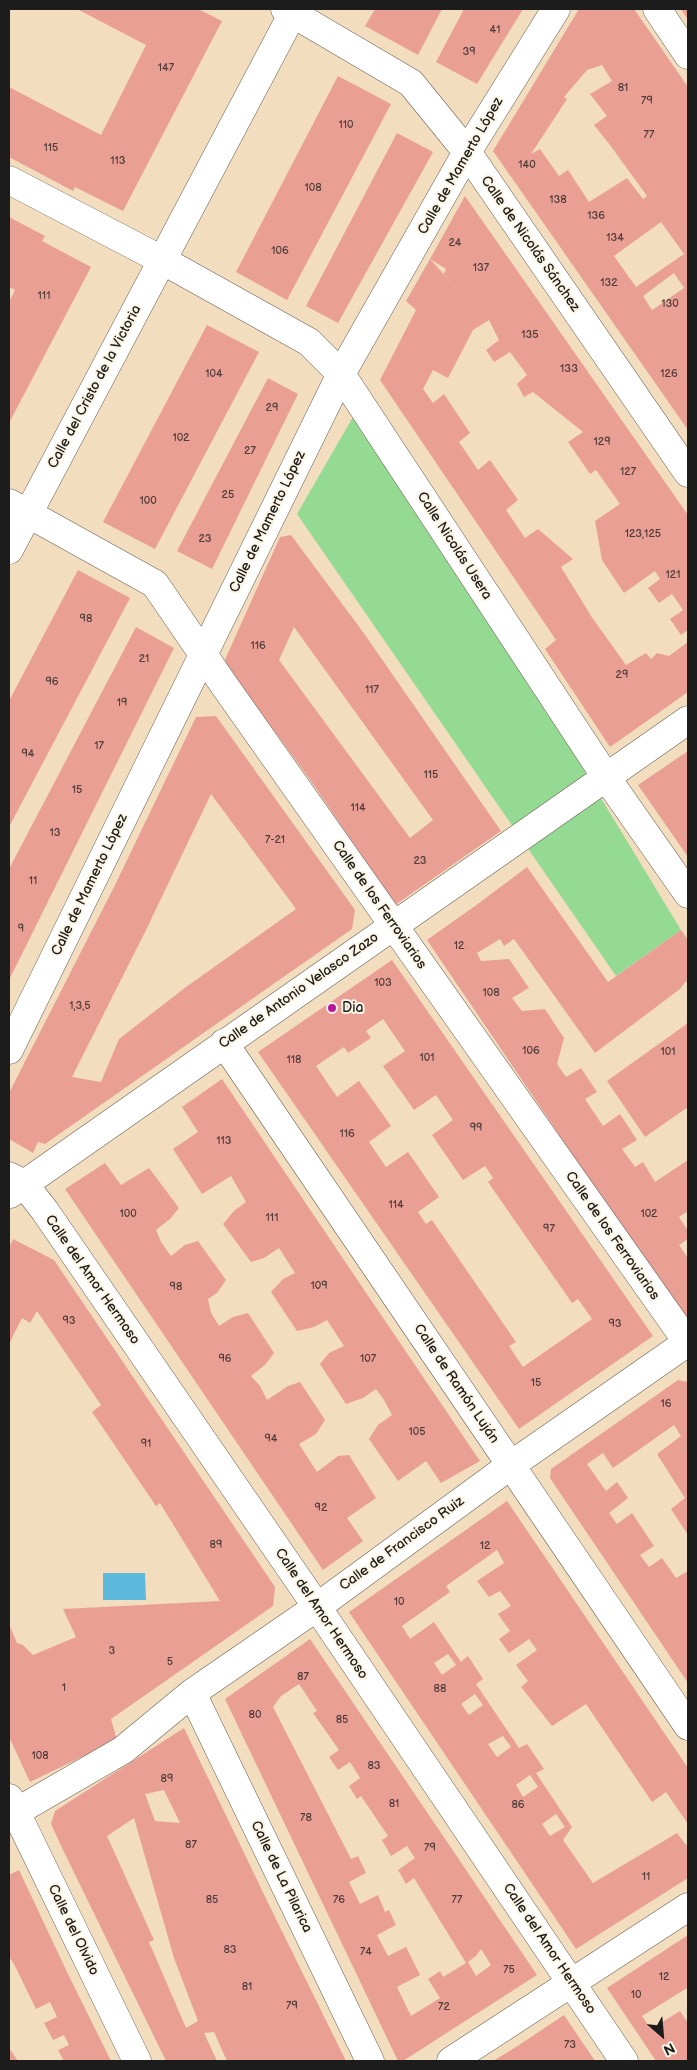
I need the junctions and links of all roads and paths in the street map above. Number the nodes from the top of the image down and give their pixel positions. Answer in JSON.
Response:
{"nodes":[{"id":1,"x":556,"y":9,"type":"edge"},
{"id":2,"x":657,"y":9,"type":"edge"},
{"id":3,"x":291,"y":10,"type":"edge"},
{"id":4,"x":688,"y":55,"type":"edge"},
{"id":5,"x":467,"y":152,"type":"junction"},
{"id":6,"x":9,"y":180,"type":"edge"},
{"id":7,"x":162,"y":260,"type":"junction"},
{"id":8,"x":341,"y":374,"type":"junction"},
{"id":9,"x":688,"y":474,"type":"edge"},
{"id":10,"x":18,"y":508,"type":"edge"},
{"id":11,"x":9,"y":550,"type":"edge"},
{"id":12,"x":203,"y":654,"type":"junction"},
{"id":13,"x":688,"y":720,"type":"edge"},
{"id":14,"x":606,"y":777,"type":"junction"},
{"id":15,"x":688,"y":894,"type":"edge"},
{"id":16,"x":394,"y":925,"type":"junction"},
{"id":17,"x":224,"y":1043,"type":"junction"},
{"id":18,"x":9,"y":1050,"type":"edge"},
{"id":19,"x":14,"y":1185,"type":"edge"},
{"id":20,"x":688,"y":1342,"type":"edge"},
{"id":21,"x":511,"y":1465,"type":"junction"},
{"id":22,"x":317,"y":1606,"type":"junction"},
{"id":23,"x":192,"y":1693,"type":"junction"},
{"id":24,"x":688,"y":1726,"type":"edge"},
{"id":25,"x":11,"y":1809,"type":"edge"},
{"id":26,"x":688,"y":1907,"type":"edge"},
{"id":27,"x":572,"y":1982,"type":"junction"},
{"id":28,"x":137,"y":2061,"type":"edge"},
{"id":29,"x":370,"y":2061,"type":"edge"},
{"id":30,"x":451,"y":2061,"type":"edge"},
{"id":31,"x":624,"y":2061,"type":"edge"}],
"edges":[{"from":1,"to":5,"type":"street","name":"Calle de Mamerto López"},
{"from":2,"to":4,"type":"street"},
{"from":3,"to":5,"type":"street","name":"Calle de Nicolás Sánchez"},
{"from":3,"to":7,"type":"street","name":"Calle del Cristo de la Victoria"},
{"from":5,"to":8,"type":"street","name":"Calle de Mamerto López"},
{"from":5,"to":9,"type":"street","name":"Calle de Nicolás Sánchez"},
{"from":6,"to":7,"type":"street"},
{"from":7,"to":8,"type":"street","name":"Calle Nicolás Usera"},
{"from":7,"to":10,"type":"street","name":"Calle del Cristo de la Victoria"},
{"from":8,"to":12,"type":"street","name":"Calle de Mamerto López"},
{"from":8,"to":14,"type":"street","name":"Calle Nicolás Usera"},
{"from":10,"to":11,"type":"street","name":"Calle del Cristo de la Victoria"},
{"from":10,"to":12,"type":"street","name":"Calle de los Ferroviarios"},
{"from":12,"to":16,"type":"street","name":"Calle de los Ferroviarios"},
{"from":12,"to":18,"type":"street","name":"Calle de Mamerto López"},
{"from":13,"to":14,"type":"street","name":"Calle de Antonio Velasco Zazo"},
{"from":14,"to":15,"type":"street","name":"Calle Nicolás Usera"},
{"from":14,"to":16,"type":"street","name":"Calle de Antonio Velasco Zazo"},
{"from":16,"to":17,"type":"street","name":"Calle de Antonio Velasco Zazo"},
{"from":16,"to":20,"type":"street","name":"Calle de los Ferroviarios"},
{"from":17,"to":19,"type":"street","name":"Calle de Antonio Velasco Zazo"},
{"from":17,"to":21,"type":"street","name":"Calle de Ramón Luján"},
{"from":19,"to":22,"type":"street","name":"Calle del Amor Hermoso"},
{"from":20,"to":21,"type":"street","name":"Calle de Francisco Ruiz"},
{"from":21,"to":22,"type":"street","name":"Calle de Francisco Ruiz"},
{"from":21,"to":24,"type":"street","name":"Calle de Ramón Luján"},
{"from":22,"to":23,"type":"street","name":"Calle de Francisco Ruiz"},
{"from":22,"to":27,"type":"street","name":"Calle del Amor Hermoso"},
{"from":23,"to":25,"type":"street","name":"Calle de Francisco Ruiz"},
{"from":23,"to":29,"type":"street","name":"Calle de La Pilarica"},
{"from":25,"to":28,"type":"street","name":"Calle del Olvido"},
{"from":26,"to":27,"type":"street"},
{"from":27,"to":30,"type":"street"},
{"from":27,"to":31,"type":"street","name":"Calle del Amor Hermoso"}]}
